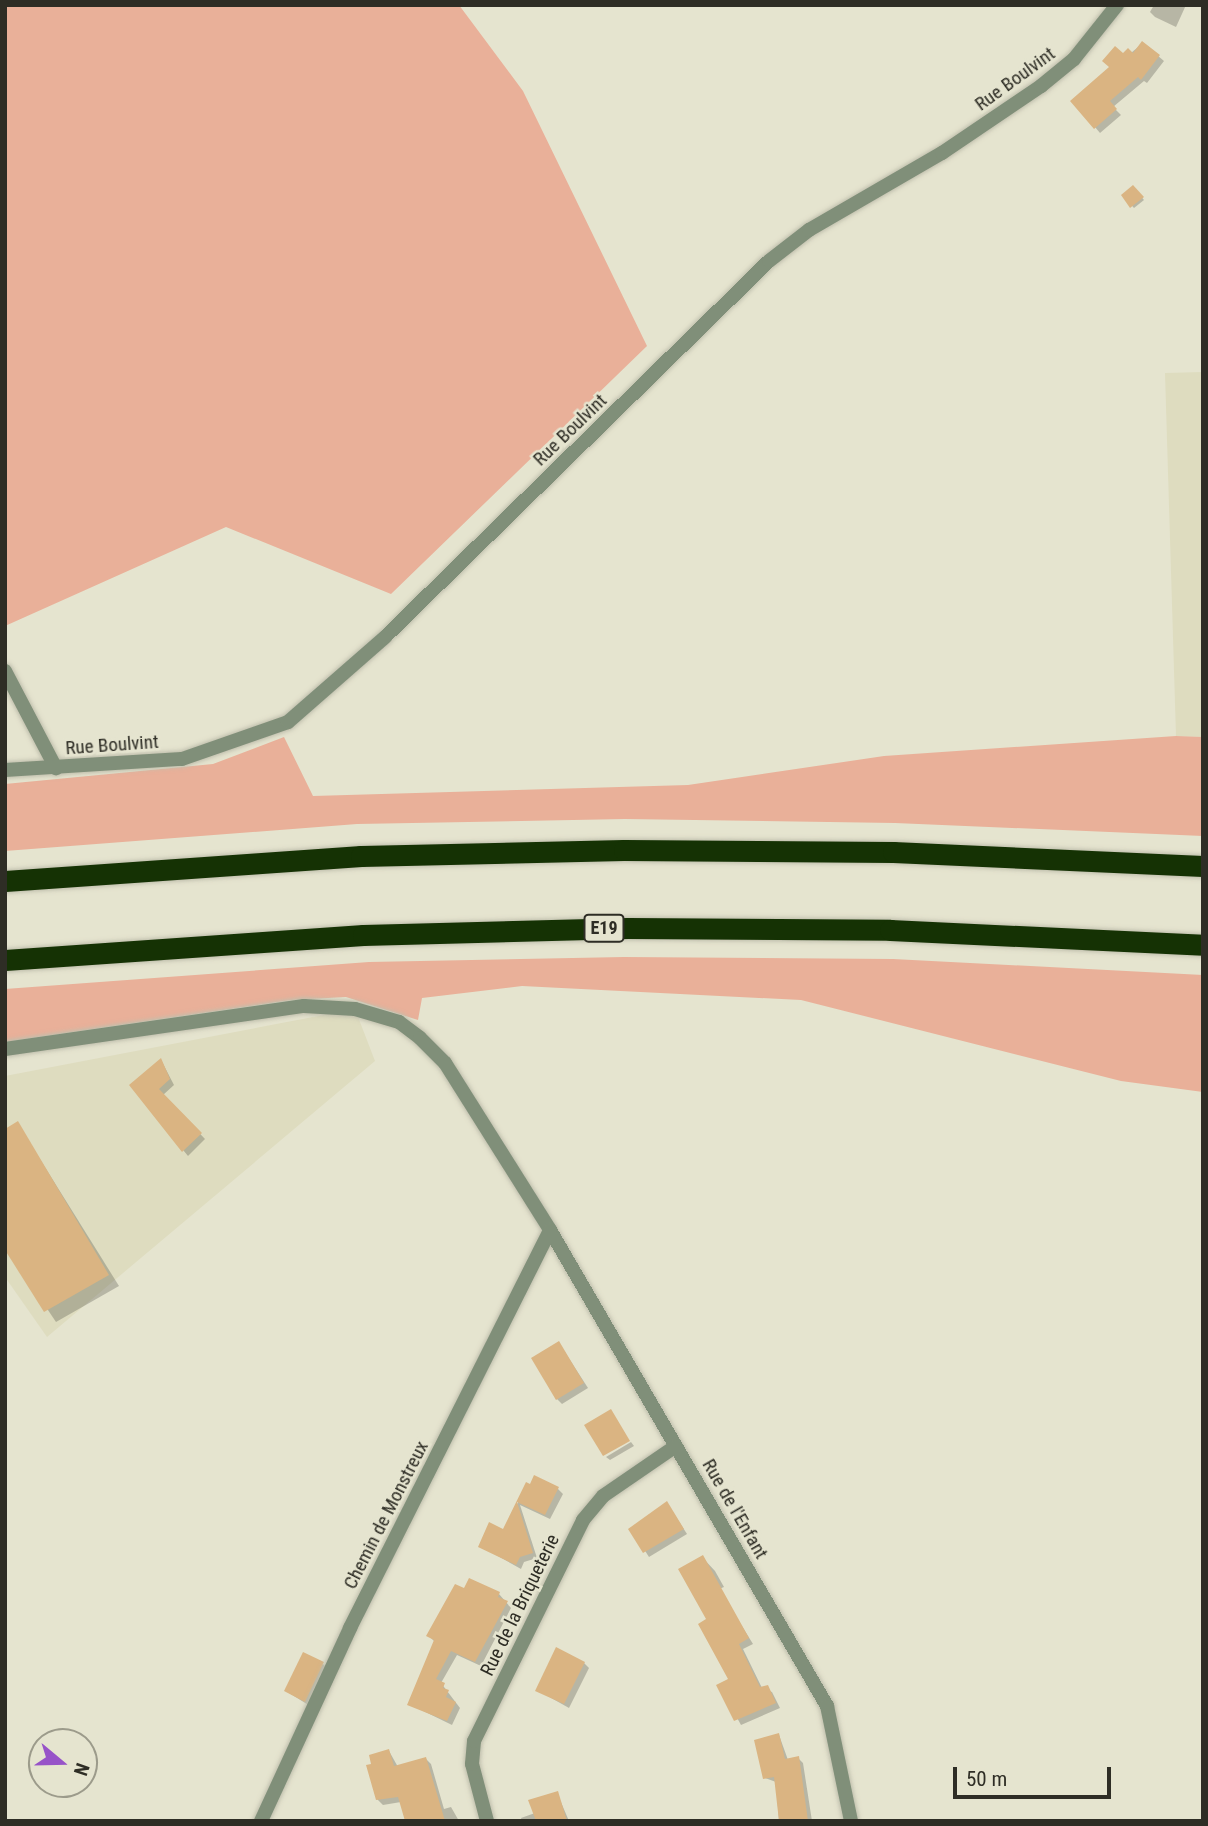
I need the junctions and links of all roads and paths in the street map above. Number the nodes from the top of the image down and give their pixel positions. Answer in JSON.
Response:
{"nodes":[{"id":1,"x":1117,"y":5,"type":"edge"},
{"id":2,"x":5,"y":671,"type":"edge"},
{"id":3,"x":56,"y":768,"type":"junction"},
{"id":4,"x":5,"y":770,"type":"edge"},
{"id":5,"x":1203,"y":866,"type":"edge"},
{"id":6,"x":5,"y":881,"type":"edge"},
{"id":7,"x":1203,"y":945,"type":"edge"},
{"id":8,"x":5,"y":960,"type":"edge"},
{"id":9,"x":5,"y":1049,"type":"edge"},
{"id":10,"x":550,"y":1230,"type":"junction"},
{"id":11,"x":676,"y":1446,"type":"junction"},
{"id":12,"x":261,"y":1821,"type":"edge"},
{"id":13,"x":487,"y":1821,"type":"edge"},
{"id":14,"x":851,"y":1821,"type":"edge"}],
"edges":[{"from":1,"to":3,"type":"street","name":"Rue Boulvint"},
{"from":2,"to":3,"type":"street"},
{"from":3,"to":4,"type":"street","name":"Rue Boulvint"},
{"from":5,"to":6,"type":"highway"},
{"from":7,"to":8,"type":"highway","number":"E19"},
{"from":9,"to":10,"type":"street","name":"Rue de l'Enfant"},
{"from":10,"to":11,"type":"street","name":"Rue de l'Enfant"},
{"from":10,"to":12,"type":"street","name":"Chemin de Monstreux"},
{"from":11,"to":13,"type":"street","name":"Rue de la Briqueterie"},
{"from":11,"to":14,"type":"street","name":"Rue de l'Enfant"}]}
